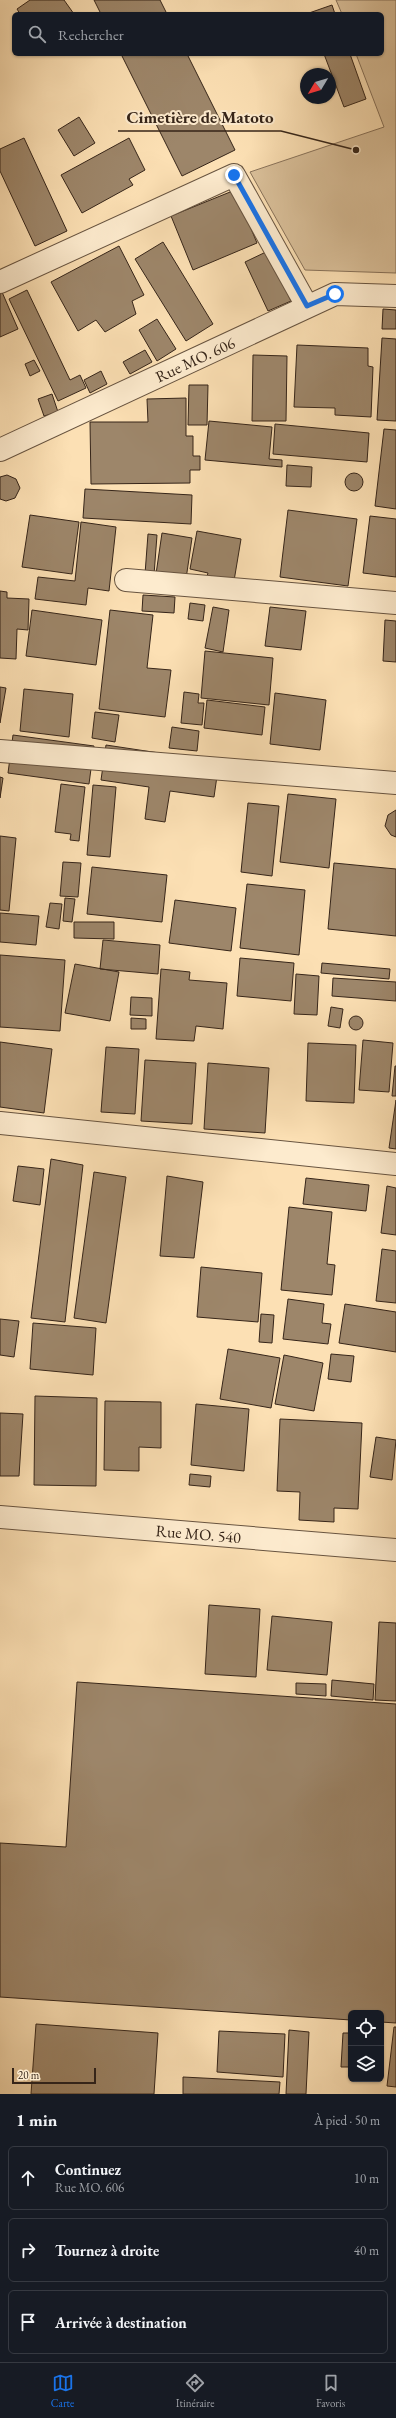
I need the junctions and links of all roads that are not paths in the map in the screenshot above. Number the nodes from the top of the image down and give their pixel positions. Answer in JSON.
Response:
{"nodes":[{"id":1,"x":0,"y":282,"type":"edge"},
{"id":2,"x":396,"y":296,"type":"edge"},
{"id":3,"x":307,"y":306,"type":"junction"},
{"id":4,"x":0,"y":450,"type":"edge"},
{"id":5,"x":126,"y":580,"type":"dead end"},
{"id":6,"x":396,"y":603,"type":"edge"},
{"id":7,"x":0,"y":750,"type":"edge"},
{"id":8,"x":396,"y":783,"type":"edge"},
{"id":9,"x":0,"y":1123,"type":"edge"},
{"id":10,"x":396,"y":1164,"type":"edge"},
{"id":11,"x":0,"y":1517,"type":"edge"},
{"id":12,"x":396,"y":1550,"type":"edge"}],
"edges":[{"from":1,"to":3,"type":"street"},
{"from":2,"to":3,"type":"street","name":"Rue MO. 606"},
{"from":3,"to":4,"type":"street","name":"Rue MO. 606"},
{"from":5,"to":6,"type":"street"},
{"from":7,"to":8,"type":"street"},
{"from":9,"to":10,"type":"street"},
{"from":11,"to":12,"type":"street","name":"Rue MO. 540"}]}
